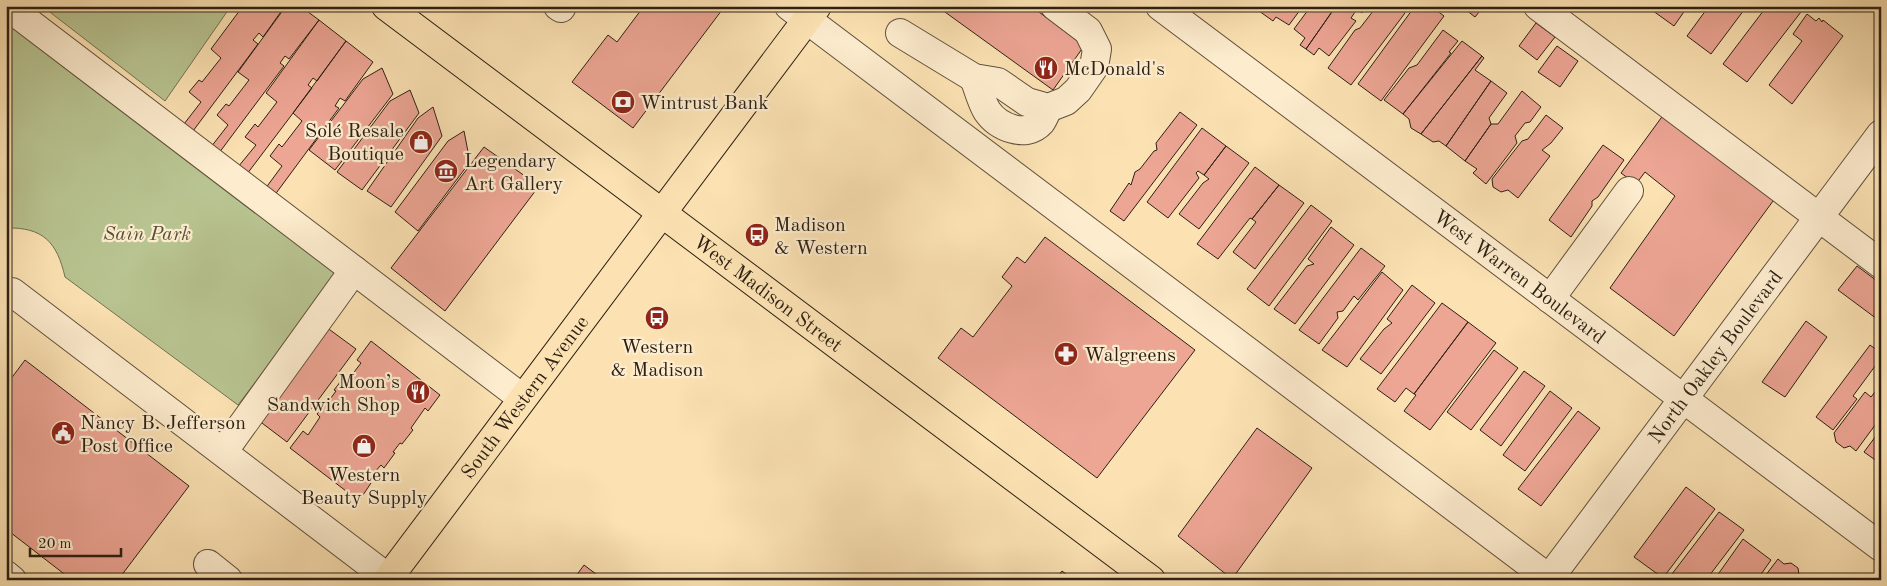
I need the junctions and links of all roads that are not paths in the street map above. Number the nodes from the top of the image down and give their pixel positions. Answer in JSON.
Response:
{"nodes":[{"id":1,"x":7,"y":6,"type":"edge"},
{"id":2,"x":558,"y":6,"type":"edge"},
{"id":3,"x":562,"y":6,"type":"edge"},
{"id":4,"x":1055,"y":6,"type":"edge"},
{"id":5,"x":1160,"y":6,"type":"edge"},
{"id":6,"x":1538,"y":6,"type":"edge"},
{"id":7,"x":390,"y":8,"type":"edge"},
{"id":8,"x":804,"y":11,"type":"edge"},
{"id":9,"x":900,"y":33,"type":"dead end"},
{"id":10,"x":1881,"y":134,"type":"edge"},
{"id":11,"x":1629,"y":191,"type":"dead end"},
{"id":12,"x":660,"y":214,"type":"junction"},
{"id":13,"x":1819,"y":217,"type":"junction"},
{"id":14,"x":1881,"y":264,"type":"edge"},
{"id":15,"x":354,"y":270,"type":"junction"},
{"id":16,"x":12,"y":292,"type":"dead end"},
{"id":17,"x":1550,"y":299,"type":"junction"},
{"id":18,"x":522,"y":398,"type":"junction"},
{"id":19,"x":1683,"y":399,"type":"junction"},
{"id":20,"x":223,"y":452,"type":"junction"},
{"id":21,"x":1881,"y":547,"type":"edge"},
{"id":22,"x":6,"y":576,"type":"edge"},
{"id":23,"x":387,"y":579,"type":"edge"},
{"id":24,"x":1549,"y":579,"type":"edge"},
{"id":25,"x":12,"y":580,"type":"edge"},
{"id":26,"x":1151,"y":580,"type":"edge"}],
"edges":[{"from":1,"to":15,"type":"street"},
{"from":2,"to":3,"type":"street"},
{"from":4,"to":9,"type":"street"},
{"from":5,"to":17,"type":"street","name":"West Warren Boulevard"},
{"from":6,"to":13,"type":"street"},
{"from":7,"to":12,"type":"main road","name":"West Madison Street"},
{"from":8,"to":12,"type":"main road","name":"South Western Avenue"},
{"from":8,"to":24,"type":"street"},
{"from":10,"to":13,"type":"street","name":"North Oakley Boulevard"},
{"from":11,"to":17,"type":"street"},
{"from":12,"to":18,"type":"main road","name":"South Western Avenue"},
{"from":12,"to":26,"type":"main road","name":"West Madison Street"},
{"from":13,"to":14,"type":"street"},
{"from":13,"to":19,"type":"street","name":"North Oakley Boulevard"},
{"from":15,"to":18,"type":"street"},
{"from":15,"to":20,"type":"street"},
{"from":16,"to":20,"type":"street"},
{"from":17,"to":19,"type":"street","name":"West Warren Boulevard"},
{"from":18,"to":23,"type":"main road","name":"South Western Avenue"},
{"from":19,"to":21,"type":"street","name":"West Warren Boulevard"},
{"from":19,"to":24,"type":"street","name":"North Oakley Boulevard"},
{"from":20,"to":23,"type":"street"},
{"from":22,"to":25,"type":"street"}]}
